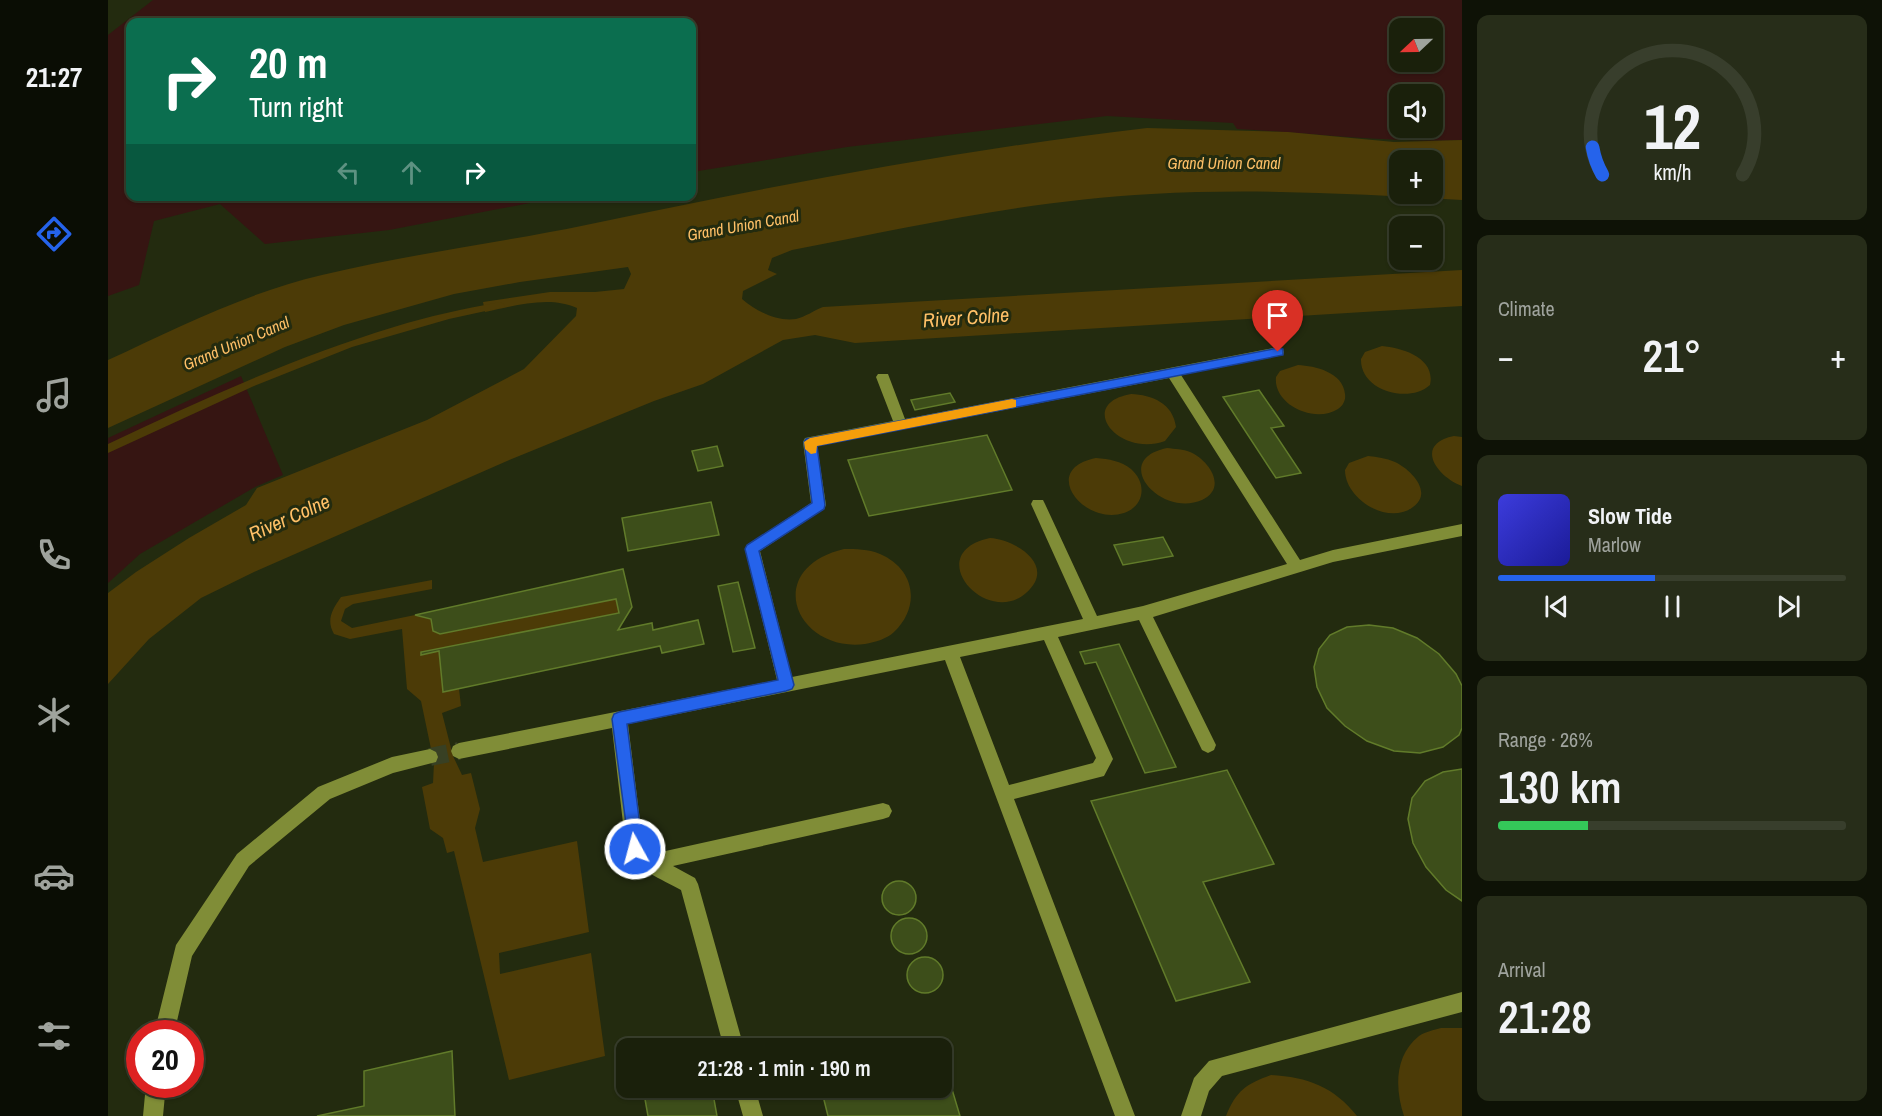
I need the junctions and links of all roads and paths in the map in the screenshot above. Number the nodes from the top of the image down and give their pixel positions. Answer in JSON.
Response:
{"nodes":[{"id":1,"x":1278,"y":352,"type":"dead end"},
{"id":2,"x":1173,"y":373,"type":"junction"},
{"id":3,"x":883,"y":377,"type":"dead end"},
{"id":4,"x":901,"y":425,"type":"junction"},
{"id":5,"x":1038,"y":504,"type":"dead end"},
{"id":6,"x":1462,"y":530,"type":"edge"},
{"id":7,"x":1297,"y":567,"type":"junction"},
{"id":8,"x":1143,"y":612,"type":"junction"},
{"id":9,"x":1092,"y":622,"type":"junction"},
{"id":10,"x":1048,"y":631,"type":"junction"},
{"id":11,"x":950,"y":652,"type":"junction"},
{"id":12,"x":786,"y":685,"type":"junction"},
{"id":13,"x":619,"y":719,"type":"junction"},
{"id":14,"x":1208,"y":744,"type":"dead end"},
{"id":15,"x":459,"y":751,"type":"tunnel mouth"},
{"id":16,"x":430,"y":757,"type":"tunnel mouth"},
{"id":17,"x":1003,"y":794,"type":"junction"},
{"id":18,"x":884,"y":811,"type":"dead end"},
{"id":19,"x":649,"y":863,"type":"junction"},
{"id":20,"x":1462,"y":1002,"type":"edge"},
{"id":21,"x":167,"y":1020,"type":"edge"},
{"id":22,"x":731,"y":1038,"type":"edge"},
{"id":23,"x":155,"y":1098,"type":"edge"},
{"id":24,"x":748,"y":1098,"type":"edge"},
{"id":25,"x":153,"y":1116,"type":"edge"},
{"id":26,"x":753,"y":1116,"type":"edge"},
{"id":27,"x":1125,"y":1116,"type":"edge"},
{"id":28,"x":1191,"y":1116,"type":"edge"}],
"edges":[{"from":1,"to":2,"type":"lane"},
{"from":2,"to":4,"type":"lane"},
{"from":2,"to":7,"type":"lane"},
{"from":3,"to":4,"type":"lane"},
{"from":4,"to":12,"type":"lane"},
{"from":5,"to":9,"type":"lane"},
{"from":6,"to":7,"type":"lane"},
{"from":7,"to":8,"type":"lane"},
{"from":8,"to":9,"type":"lane"},
{"from":8,"to":14,"type":"lane"},
{"from":9,"to":10,"type":"lane"},
{"from":10,"to":11,"type":"lane"},
{"from":10,"to":17,"type":"lane"},
{"from":11,"to":12,"type":"lane"},
{"from":11,"to":17,"type":"lane"},
{"from":12,"to":13,"type":"lane"},
{"from":13,"to":15,"type":"lane"},
{"from":13,"to":19,"type":"lane"},
{"from":16,"to":21,"type":"lane"},
{"from":17,"to":27,"type":"lane"},
{"from":18,"to":19,"type":"lane"},
{"from":19,"to":22,"type":"lane"},
{"from":20,"to":28,"type":"lane"},
{"from":23,"to":25,"type":"lane"},
{"from":24,"to":26,"type":"lane"}]}
